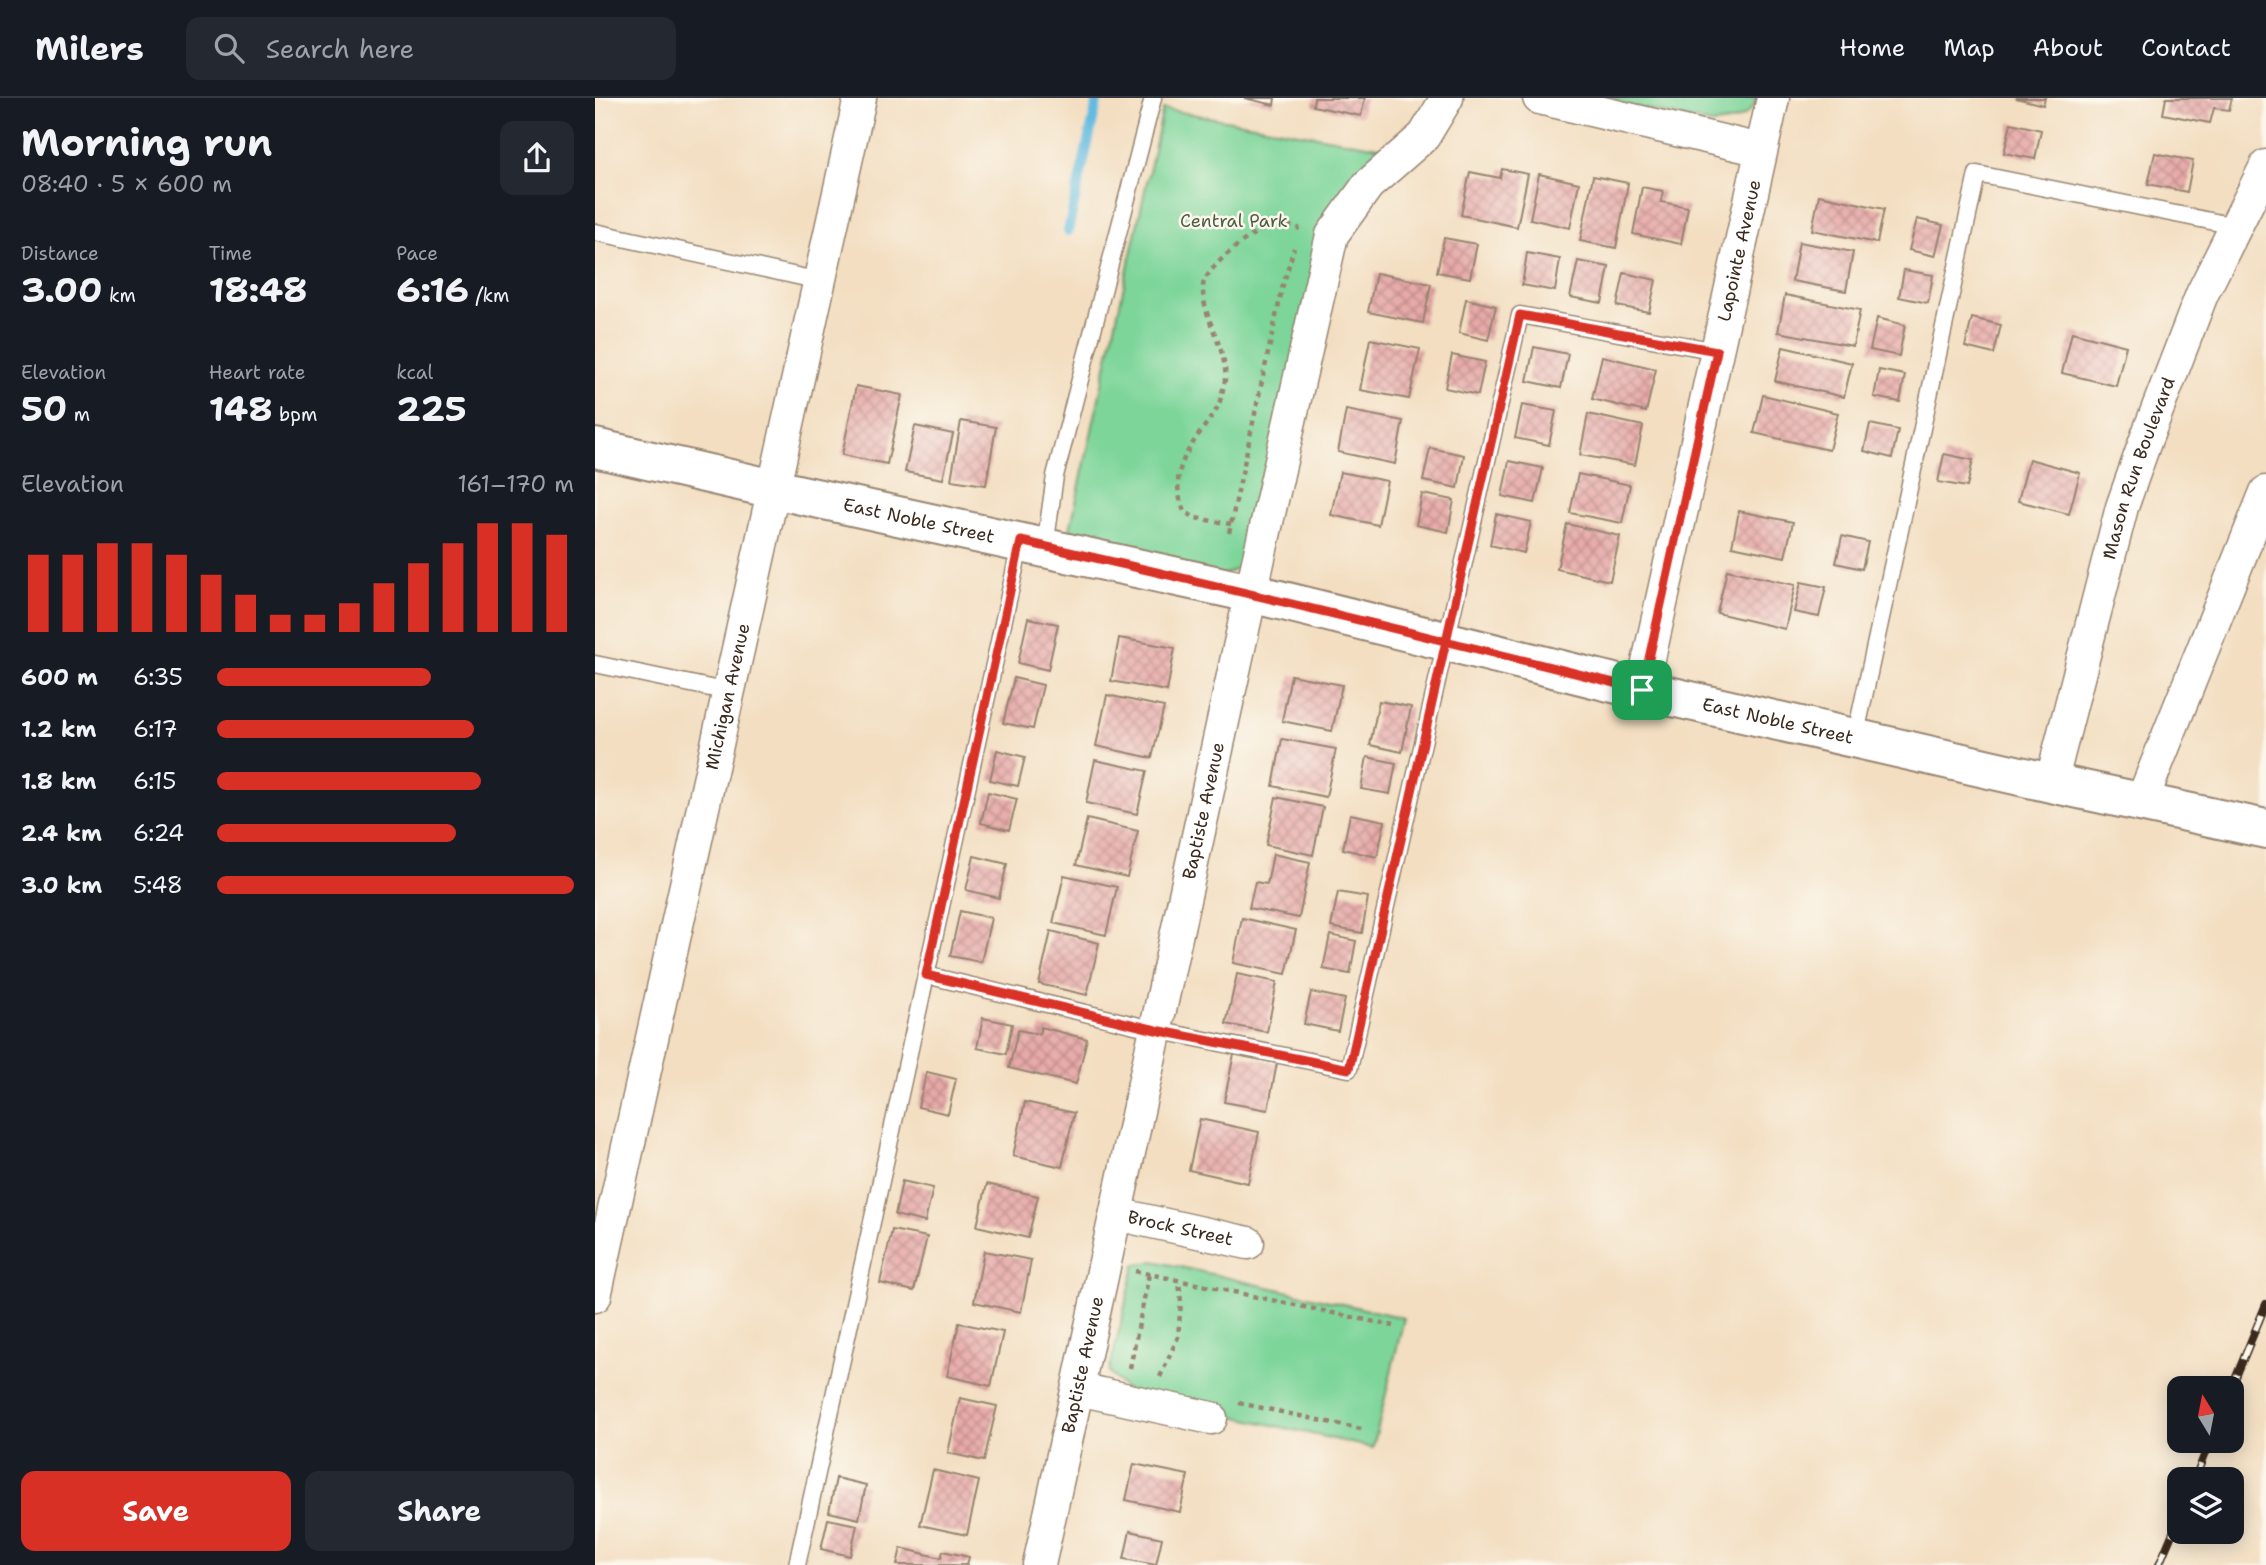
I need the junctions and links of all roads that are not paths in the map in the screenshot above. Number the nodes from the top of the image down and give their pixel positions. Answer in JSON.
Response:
{"nodes":[{"id":1,"x":860,"y":98,"type":"edge"},
{"id":2,"x":1153,"y":98,"type":"edge"},
{"id":3,"x":1447,"y":98,"type":"edge"},
{"id":4,"x":1539,"y":98,"type":"edge"},
{"id":5,"x":1773,"y":98,"type":"edge"},
{"id":6,"x":1762,"y":150,"type":"junction"},
{"id":7,"x":2266,"y":166,"type":"edge"},
{"id":8,"x":2235,"y":226,"type":"junction"},
{"id":9,"x":595,"y":232,"type":"edge"},
{"id":10,"x":820,"y":281,"type":"junction"},
{"id":11,"x":1717,"y":351,"type":"junction"},
{"id":12,"x":595,"y":448,"type":"edge"},
{"id":13,"x":774,"y":489,"type":"junction"},
{"id":14,"x":2266,"y":492,"type":"edge"},
{"id":15,"x":1033,"y":544,"type":"junction"},
{"id":16,"x":1251,"y":593,"type":"junction"},
{"id":17,"x":1445,"y":640,"type":"junction"},
{"id":18,"x":595,"y":664,"type":"edge"},
{"id":19,"x":1642,"y":690,"type":"junction"},
{"id":20,"x":729,"y":692,"type":"junction"},
{"id":21,"x":1855,"y":738,"type":"junction"},
{"id":22,"x":2051,"y":783,"type":"junction"},
{"id":23,"x":2140,"y":803,"type":"junction"},
{"id":24,"x":2266,"y":829,"type":"edge"},
{"id":25,"x":926,"y":975,"type":"junction"},
{"id":26,"x":1156,"y":1030,"type":"junction"},
{"id":27,"x":1116,"y":1214,"type":"junction"},
{"id":28,"x":1248,"y":1243,"type":"dead end"},
{"id":29,"x":595,"y":1296,"type":"edge"},
{"id":30,"x":1078,"y":1389,"type":"junction"},
{"id":31,"x":1211,"y":1418,"type":"dead end"},
{"id":32,"x":797,"y":1565,"type":"edge"},
{"id":33,"x":1039,"y":1565,"type":"edge"}],
"edges":[{"from":1,"to":10,"type":"street","name":"Michigan Avenue"},
{"from":2,"to":15,"type":"lane"},
{"from":3,"to":16,"type":"street","name":"Baptiste Avenue"},
{"from":4,"to":6,"type":"street"},
{"from":5,"to":6,"type":"street","name":"Lapointe Avenue"},
{"from":6,"to":11,"type":"street","name":"Lapointe Avenue"},
{"from":7,"to":8,"type":"street","name":"Mason Run Boulevard"},
{"from":8,"to":21,"type":"lane"},
{"from":8,"to":22,"type":"street","name":"Mason Run Boulevard"},
{"from":9,"to":10,"type":"lane"},
{"from":10,"to":13,"type":"street","name":"Michigan Avenue"},
{"from":11,"to":17,"type":"lane"},
{"from":11,"to":19,"type":"street","name":"Lapointe Avenue"},
{"from":12,"to":13,"type":"street","name":"East Noble Street"},
{"from":13,"to":15,"type":"street","name":"East Noble Street"},
{"from":13,"to":20,"type":"street","name":"Michigan Avenue"},
{"from":14,"to":23,"type":"street"},
{"from":15,"to":16,"type":"street","name":"East Noble Street"},
{"from":15,"to":25,"type":"lane"},
{"from":16,"to":17,"type":"street","name":"East Noble Street"},
{"from":16,"to":26,"type":"street","name":"Baptiste Avenue"},
{"from":17,"to":19,"type":"street","name":"East Noble Street"},
{"from":17,"to":26,"type":"lane"},
{"from":18,"to":20,"type":"lane"},
{"from":19,"to":21,"type":"street","name":"East Noble Street"},
{"from":20,"to":29,"type":"street","name":"Michigan Avenue"},
{"from":21,"to":22,"type":"street","name":"East Noble Street"},
{"from":22,"to":23,"type":"street","name":"East Noble Street"},
{"from":23,"to":24,"type":"street","name":"East Noble Street"},
{"from":25,"to":26,"type":"lane"},
{"from":25,"to":32,"type":"lane"},
{"from":26,"to":27,"type":"street","name":"Baptiste Avenue"},
{"from":27,"to":28,"type":"street","name":"Brock Street"},
{"from":27,"to":30,"type":"street","name":"Baptiste Avenue"},
{"from":30,"to":31,"type":"street"},
{"from":30,"to":33,"type":"street","name":"Baptiste Avenue"}]}
